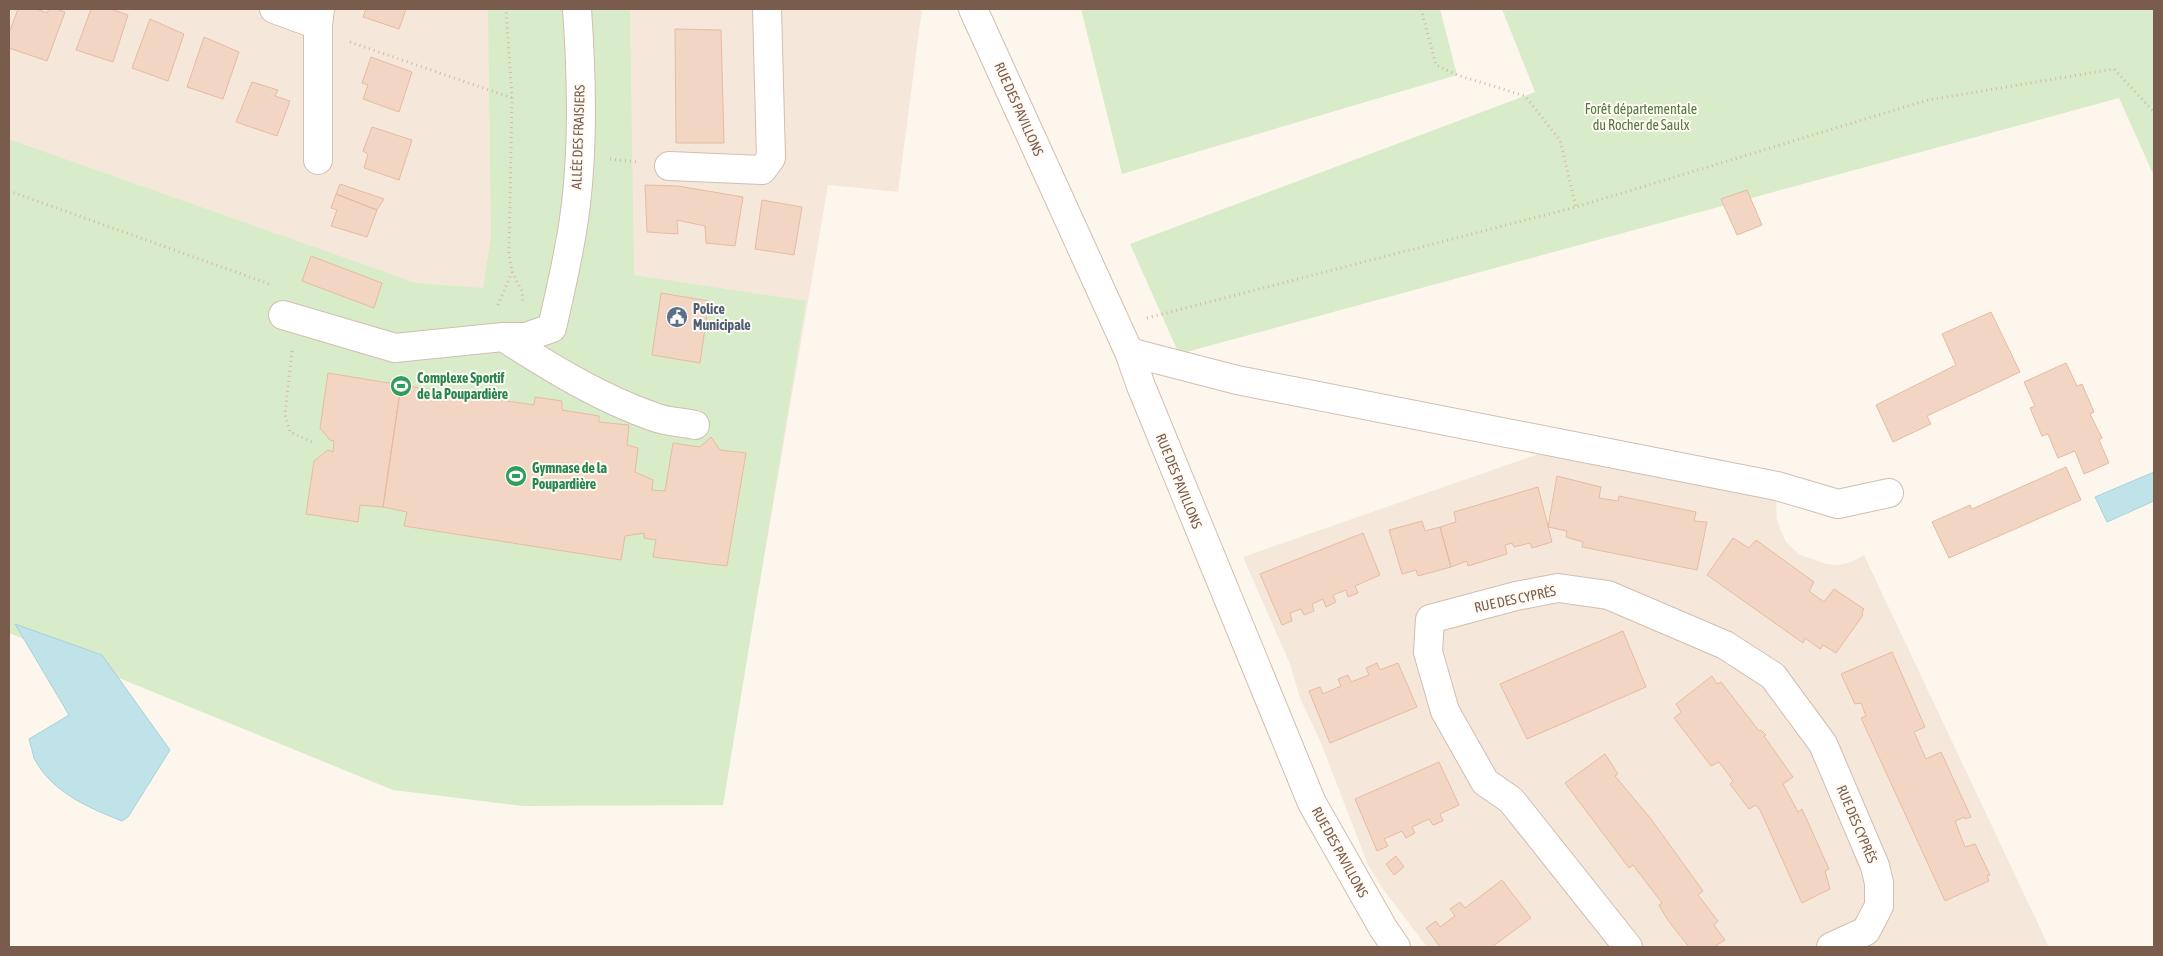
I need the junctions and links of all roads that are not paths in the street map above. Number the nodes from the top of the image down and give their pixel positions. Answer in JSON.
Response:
{"nodes":[{"id":1,"x":274,"y":9,"type":"edge"},
{"id":2,"x":577,"y":9,"type":"edge"},
{"id":3,"x":767,"y":9,"type":"edge"},
{"id":4,"x":973,"y":9,"type":"edge"},
{"id":5,"x":319,"y":17,"type":"edge"},
{"id":6,"x":318,"y":160,"type":"dead end"},
{"id":7,"x":669,"y":166,"type":"road end"},
{"id":8,"x":289,"y":316,"type":"road end"},
{"id":9,"x":494,"y":338,"type":"junction"},
{"id":10,"x":1129,"y":352,"type":"junction"},
{"id":11,"x":695,"y":425,"type":"dead end"},
{"id":12,"x":1889,"y":493,"type":"dead end"},
{"id":13,"x":1396,"y":947,"type":"edge"},
{"id":14,"x":1628,"y":947,"type":"edge"},
{"id":15,"x":1831,"y":947,"type":"edge"}],
"edges":[{"from":1,"to":5,"type":"street"},
{"from":2,"to":9,"type":"street","name":"ALLÉE DES FRAISIERS"},
{"from":3,"to":7,"type":"street"},
{"from":4,"to":10,"type":"street","name":"RUE DES PAVILLONS"},
{"from":5,"to":6,"type":"street"},
{"from":8,"to":9,"type":"street"},
{"from":9,"to":11,"type":"street"},
{"from":10,"to":12,"type":"street"},
{"from":10,"to":13,"type":"street","name":"RUE DES PAVILLONS"},
{"from":14,"to":15,"type":"street","name":"RUE DES CYPRÈS"}]}
